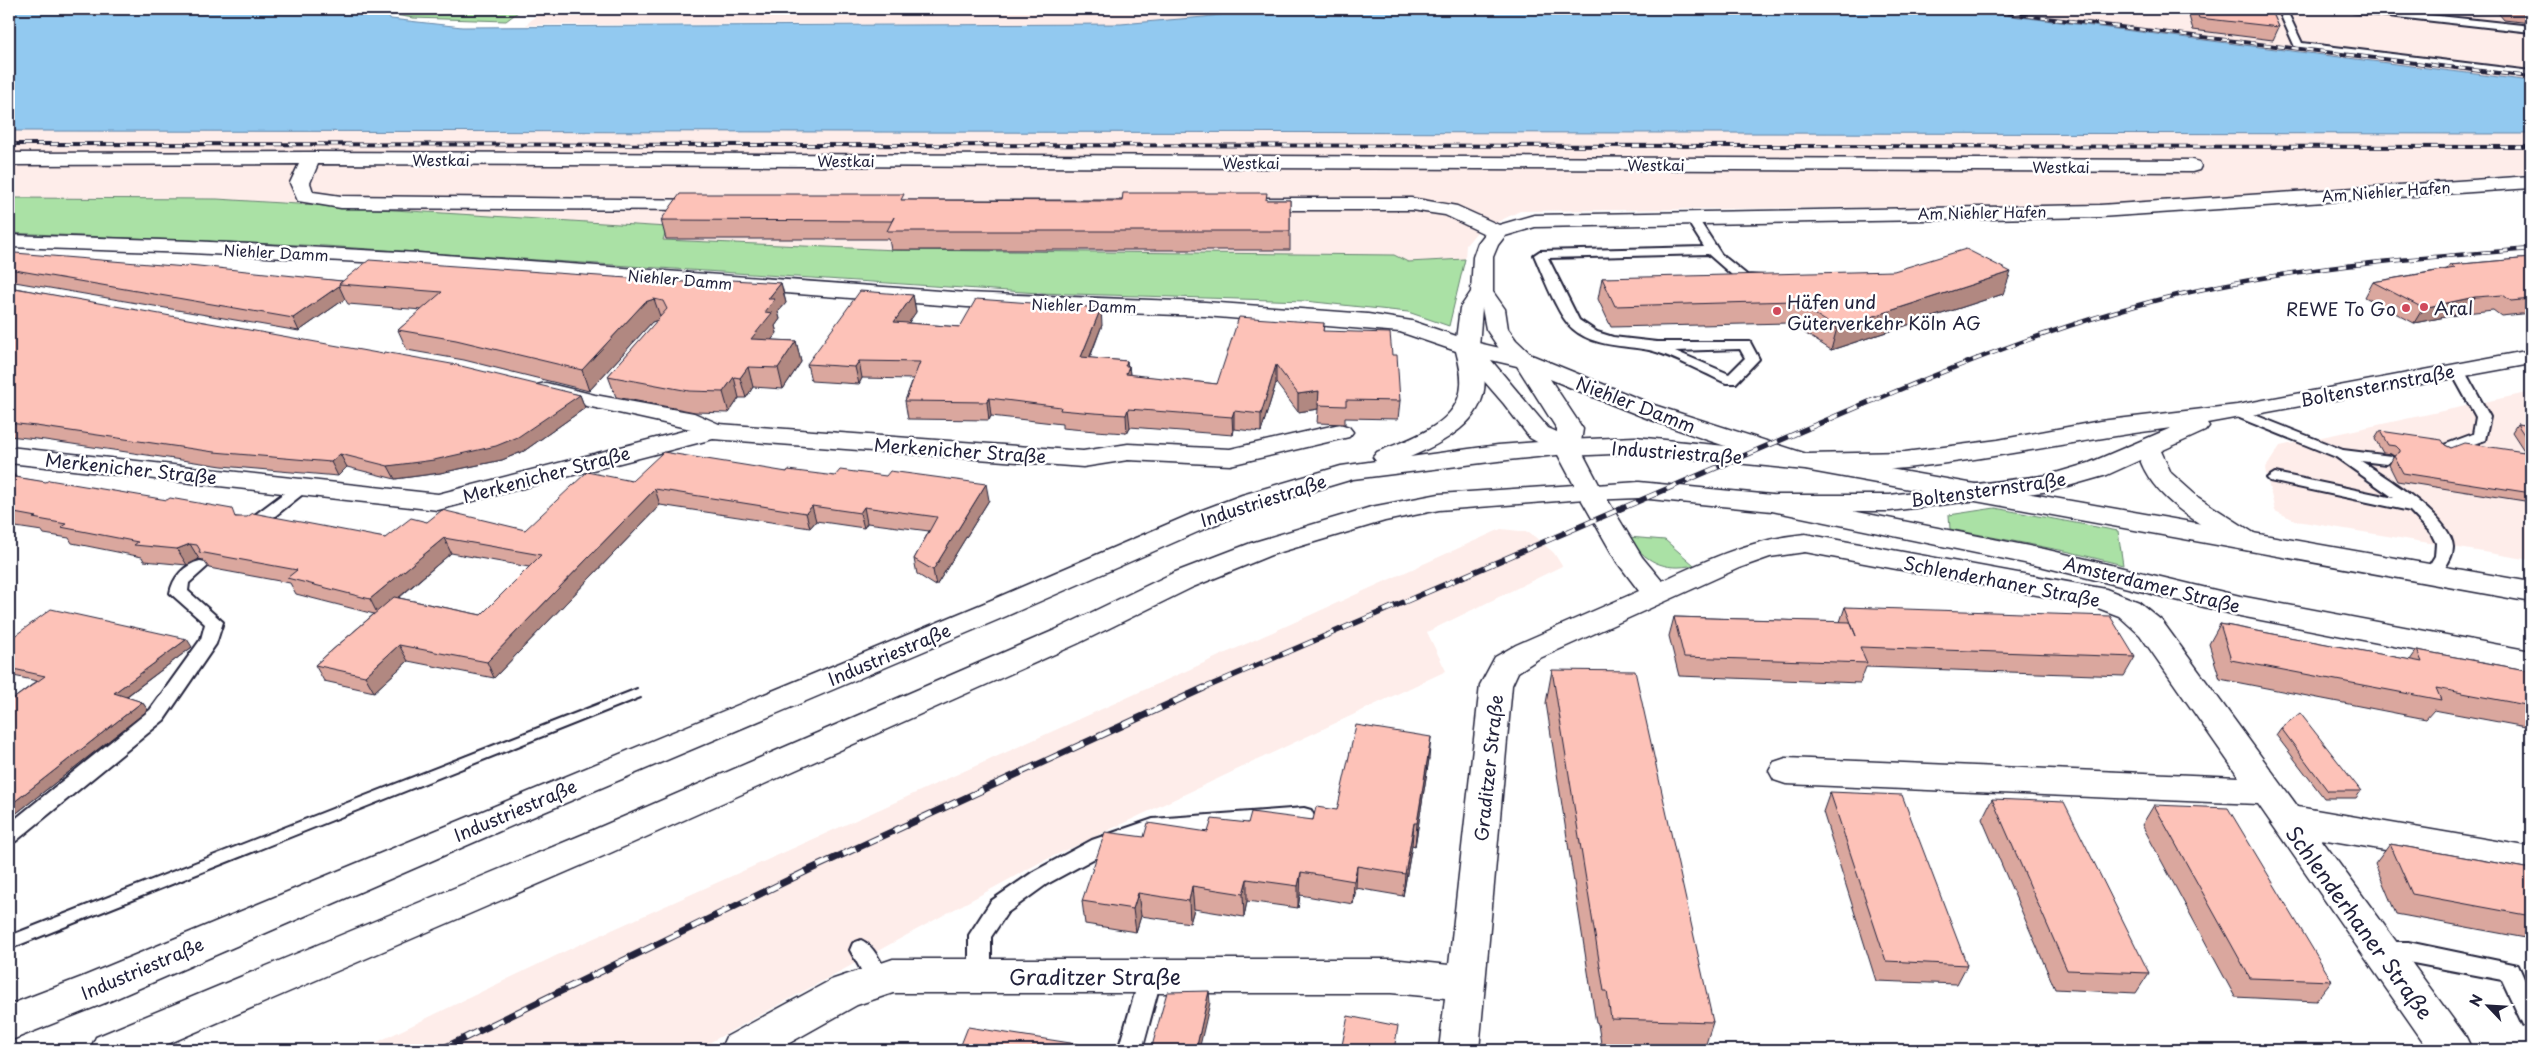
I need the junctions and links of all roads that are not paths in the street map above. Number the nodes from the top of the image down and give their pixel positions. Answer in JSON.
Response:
{"nodes":[{"id":1,"x":2282,"y":9,"type":"edge"},
{"id":2,"x":2353,"y":9,"type":"edge"},
{"id":3,"x":2470,"y":9,"type":"edge"},
{"id":4,"x":2481,"y":24,"type":"junction"},
{"id":5,"x":2531,"y":29,"type":"edge"},
{"id":6,"x":2531,"y":74,"type":"edge"},
{"id":7,"x":311,"y":158,"type":"junction"},
{"id":8,"x":9,"y":159,"type":"edge"},
{"id":9,"x":2192,"y":166,"type":"dead end"},
{"id":10,"x":2531,"y":182,"type":"edge"},
{"id":11,"x":724,"y":204,"type":"edge"},
{"id":12,"x":1232,"y":204,"type":"edge"},
{"id":13,"x":1691,"y":217,"type":"junction"},
{"id":14,"x":1498,"y":232,"type":"junction"},
{"id":15,"x":10,"y":242,"type":"edge"},
{"id":16,"x":1712,"y":250,"type":"junction"},
{"id":17,"x":1774,"y":279,"type":"edge"},
{"id":18,"x":1482,"y":292,"type":"junction"},
{"id":19,"x":1650,"y":345,"type":"junction"},
{"id":20,"x":1467,"y":347,"type":"junction"},
{"id":21,"x":2531,"y":357,"type":"edge"},
{"id":22,"x":1526,"y":361,"type":"junction"},
{"id":23,"x":2457,"y":370,"type":"junction"},
{"id":24,"x":615,"y":380,"type":"edge"},
{"id":25,"x":529,"y":386,"type":"edge"},
{"id":26,"x":595,"y":402,"type":"junction"},
{"id":27,"x":2229,"y":413,"type":"junction"},
{"id":28,"x":713,"y":431,"type":"junction"},
{"id":29,"x":1340,"y":432,"type":"dead end"},
{"id":30,"x":2147,"y":447,"type":"junction"},
{"id":31,"x":1567,"y":448,"type":"junction"},
{"id":32,"x":2446,"y":449,"type":"edge"},
{"id":33,"x":2340,"y":454,"type":"junction"},
{"id":34,"x":9,"y":455,"type":"edge"},
{"id":35,"x":2386,"y":459,"type":"dead end"},
{"id":36,"x":1805,"y":462,"type":"junction"},
{"id":37,"x":1350,"y":472,"type":"junction"},
{"id":38,"x":2275,"y":478,"type":"dead end"},
{"id":39,"x":302,"y":487,"type":"junction"},
{"id":40,"x":1590,"y":492,"type":"junction"},
{"id":41,"x":1981,"y":493,"type":"junction"},
{"id":42,"x":1772,"y":503,"type":"junction"},
{"id":43,"x":2414,"y":506,"type":"junction"},
{"id":44,"x":250,"y":527,"type":"edge"},
{"id":45,"x":2247,"y":540,"type":"junction"},
{"id":46,"x":200,"y":566,"type":"edge"},
{"id":47,"x":2432,"y":574,"type":"junction"},
{"id":48,"x":2531,"y":592,"type":"edge"},
{"id":49,"x":1657,"y":594,"type":"junction"},
{"id":50,"x":2531,"y":662,"type":"edge"},
{"id":51,"x":1786,"y":771,"type":"dead end"},
{"id":52,"x":2266,"y":791,"type":"junction"},
{"id":53,"x":1304,"y":816,"type":"dead end"},
{"id":54,"x":2286,"y":819,"type":"junction"},
{"id":55,"x":9,"y":835,"type":"edge"},
{"id":56,"x":2531,"y":861,"type":"edge"},
{"id":57,"x":2382,"y":952,"type":"junction"},
{"id":58,"x":980,"y":976,"type":"junction"},
{"id":59,"x":1152,"y":976,"type":"junction"},
{"id":60,"x":1466,"y":983,"type":"junction"},
{"id":61,"x":2531,"y":1018,"type":"edge"},
{"id":62,"x":9,"y":1023,"type":"edge"},
{"id":63,"x":110,"y":1050,"type":"edge"},
{"id":64,"x":740,"y":1050,"type":"edge"},
{"id":65,"x":1130,"y":1050,"type":"edge"},
{"id":66,"x":1459,"y":1050,"type":"edge"},
{"id":67,"x":2452,"y":1050,"type":"edge"}],
"edges":[{"from":1,"to":6,"type":"lane"},
{"from":2,"to":4,"type":"lane"},
{"from":3,"to":4,"type":"lane"},
{"from":4,"to":5,"type":"lane"},
{"from":7,"to":8,"type":"main road","name":"Westkai"},
{"from":7,"to":9,"type":"main road","name":"Westkai"},
{"from":7,"to":11,"type":"main road"},
{"from":10,"to":13,"type":"main road","name":"Am Niehler Hafen"},
{"from":12,"to":14,"type":"main road"},
{"from":13,"to":14,"type":"main road","name":"Am Niehler Hafen"},
{"from":13,"to":16,"type":"lane"},
{"from":14,"to":18,"type":"main road"},
{"from":15,"to":20,"type":"main road","name":"Niehler Damm"},
{"from":16,"to":17,"type":"lane"},
{"from":16,"to":19,"type":"lane"},
{"from":18,"to":20,"type":"main road"},
{"from":18,"to":22,"type":"main road"},
{"from":19,"to":19,"type":"lane"},
{"from":20,"to":22,"type":"main road","name":"Niehler Damm"},
{"from":20,"to":31,"type":"main road"},
{"from":20,"to":37,"type":"main road"},
{"from":21,"to":23,"type":"main road","name":"Boltensternstraße"},
{"from":22,"to":31,"type":"main road","name":"Niehler Damm"},
{"from":22,"to":36,"type":"main road","name":"Niehler Damm"},
{"from":23,"to":27,"type":"main road","name":"Boltensternstraße"},
{"from":23,"to":32,"type":"lane"},
{"from":24,"to":26,"type":"main road"},
{"from":25,"to":26,"type":"main road"},
{"from":26,"to":28,"type":"main road"},
{"from":27,"to":30,"type":"main road","name":"Boltensternstraße"},
{"from":27,"to":33,"type":"lane"},
{"from":27,"to":36,"type":"main road","name":"Boltensternstraße"},
{"from":28,"to":29,"type":"main road","name":"Merkenicher Straße"},
{"from":28,"to":39,"type":"main road","name":"Merkenicher Straße"},
{"from":30,"to":41,"type":"main road","name":"Boltensternstraße"},
{"from":30,"to":45,"type":"main road"},
{"from":31,"to":36,"type":"main road","name":"Industriestraße"},
{"from":31,"to":37,"type":"main road","name":"Industriestraße"},
{"from":31,"to":40,"type":"main road","name":"Niehler Damm"},
{"from":33,"to":35,"type":"lane"},
{"from":33,"to":43,"type":"lane"},
{"from":34,"to":39,"type":"main road","name":"Merkenicher Straße"},
{"from":36,"to":41,"type":"main road"},
{"from":37,"to":62,"type":"main road","name":"Industriestraße"},
{"from":38,"to":43,"type":"lane"},
{"from":39,"to":44,"type":"lane"},
{"from":40,"to":42,"type":"main road"},
{"from":40,"to":49,"type":"main road"},
{"from":40,"to":63,"type":"main road"},
{"from":41,"to":42,"type":"main road","name":"Boltensternstraße"},
{"from":41,"to":45,"type":"main road"},
{"from":42,"to":50,"type":"main road","name":"Amsterdamer Straße"},
{"from":43,"to":47,"type":"lane"},
{"from":45,"to":47,"type":"main road"},
{"from":46,"to":55,"type":"lane"},
{"from":47,"to":48,"type":"main road"},
{"from":49,"to":52,"type":"main road","name":"Schlenderhaner Straße"},
{"from":49,"to":60,"type":"main road","name":"Graditzer Straße"},
{"from":51,"to":52,"type":"main road"},
{"from":52,"to":54,"type":"main road","name":"Schlenderhaner Straße"},
{"from":53,"to":58,"type":"lane"},
{"from":54,"to":56,"type":"main road","name":"Schlenderhaner Straße"},
{"from":54,"to":57,"type":"main road","name":"Schlenderhaner Straße"},
{"from":57,"to":61,"type":"lane"},
{"from":57,"to":67,"type":"main road","name":"Schlenderhaner Straße"},
{"from":58,"to":59,"type":"main road","name":"Graditzer Straße"},
{"from":58,"to":64,"type":"main road","name":"Graditzer Straße"},
{"from":59,"to":60,"type":"main road","name":"Graditzer Straße"},
{"from":59,"to":65,"type":"lane"},
{"from":60,"to":66,"type":"main road","name":"Graditzer Straße"}]}
